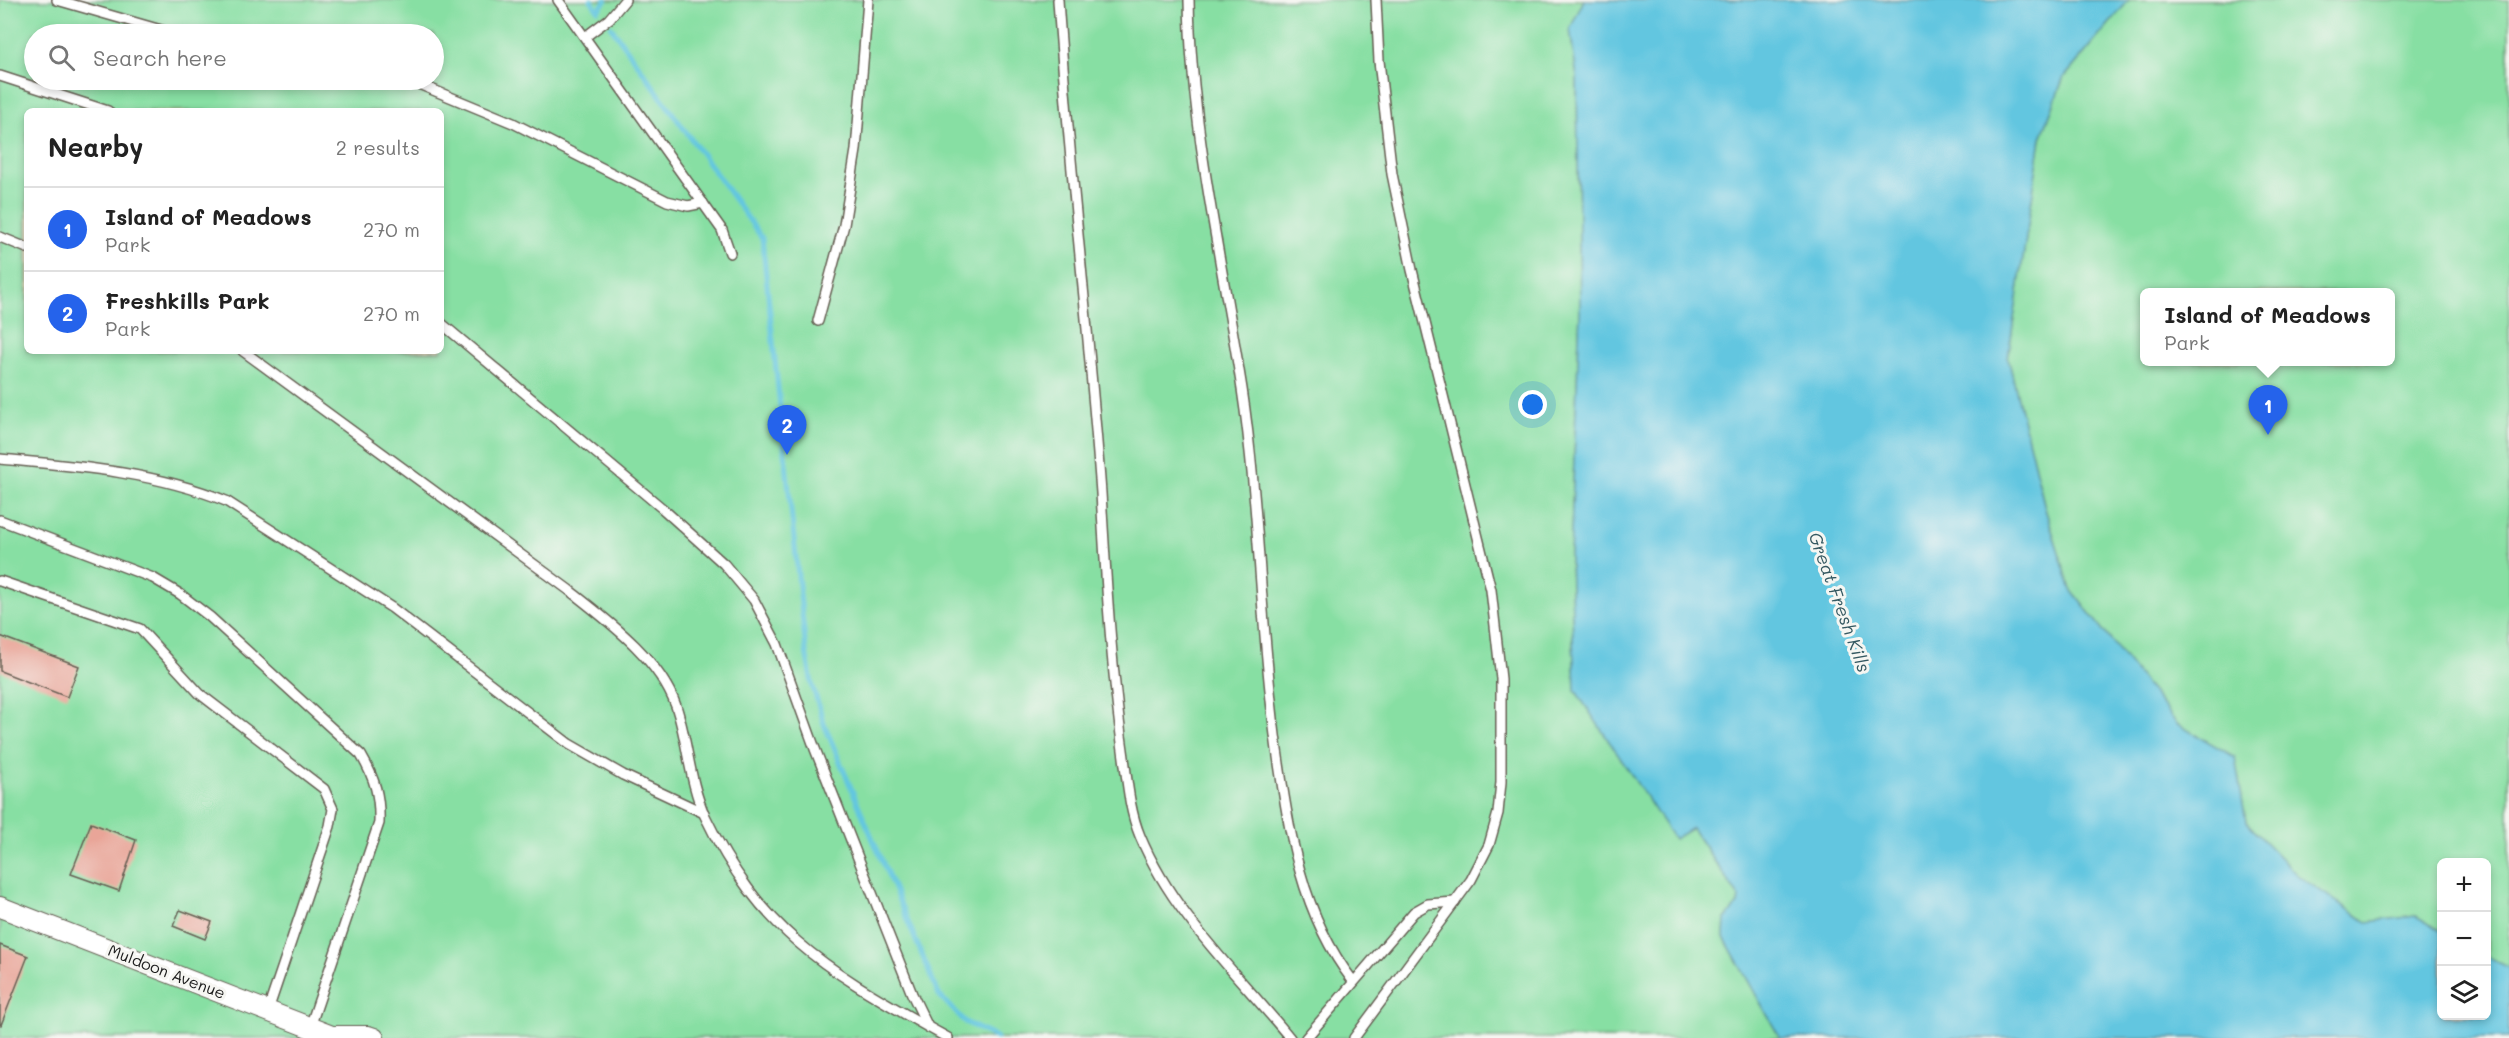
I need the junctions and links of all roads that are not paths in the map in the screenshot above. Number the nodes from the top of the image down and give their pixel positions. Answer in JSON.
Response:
{"nodes":[{"id":1,"x":57,"y":0,"type":"edge"},
{"id":2,"x":558,"y":0,"type":"edge"},
{"id":3,"x":625,"y":0,"type":"edge"},
{"id":4,"x":868,"y":0,"type":"edge"},
{"id":5,"x":1058,"y":0,"type":"edge"},
{"id":6,"x":1189,"y":0,"type":"edge"},
{"id":7,"x":1376,"y":0,"type":"edge"},
{"id":8,"x":140,"y":24,"type":"edge"},
{"id":9,"x":585,"y":37,"type":"junction"},
{"id":10,"x":0,"y":76,"type":"edge"},
{"id":11,"x":24,"y":84,"type":"edge"},
{"id":12,"x":43,"y":90,"type":"edge"},
{"id":13,"x":433,"y":90,"type":"edge"},
{"id":14,"x":99,"y":108,"type":"edge"},
{"id":15,"x":703,"y":203,"type":"junction"},
{"id":16,"x":0,"y":237,"type":"edge"},
{"id":17,"x":24,"y":247,"type":"edge"},
{"id":18,"x":730,"y":253,"type":"dead end"},
{"id":19,"x":818,"y":321,"type":"dead end"},
{"id":20,"x":444,"y":326,"type":"edge"},
{"id":21,"x":247,"y":354,"type":"edge"},
{"id":22,"x":0,"y":459,"type":"edge"},
{"id":23,"x":0,"y":520,"type":"edge"},
{"id":24,"x":0,"y":581,"type":"edge"},
{"id":25,"x":704,"y":813,"type":"junction"},
{"id":26,"x":1455,"y":902,"type":"junction"},
{"id":27,"x":0,"y":907,"type":"edge"},
{"id":28,"x":1353,"y":981,"type":"junction"},
{"id":29,"x":268,"y":1010,"type":"junction"},
{"id":30,"x":310,"y":1027,"type":"junction"},
{"id":31,"x":928,"y":1027,"type":"junction"},
{"id":32,"x":335,"y":1037,"type":"edge"},
{"id":33,"x":374,"y":1038,"type":"edge"},
{"id":34,"x":948,"y":1038,"type":"edge"},
{"id":35,"x":1290,"y":1038,"type":"edge"},
{"id":36,"x":1306,"y":1038,"type":"edge"},
{"id":37,"x":1354,"y":1038,"type":"edge"}],
"edges":[{"from":1,"to":8,"type":"lane"},
{"from":2,"to":9,"type":"lane"},
{"from":3,"to":9,"type":"lane"},
{"from":4,"to":19,"type":"lane"},
{"from":5,"to":35,"type":"lane"},
{"from":6,"to":28,"type":"lane"},
{"from":7,"to":26,"type":"lane"},
{"from":9,"to":15,"type":"lane"},
{"from":10,"to":11,"type":"lane"},
{"from":12,"to":14,"type":"lane"},
{"from":13,"to":15,"type":"lane"},
{"from":15,"to":18,"type":"lane"},
{"from":16,"to":17,"type":"lane"},
{"from":20,"to":31,"type":"lane"},
{"from":21,"to":25,"type":"lane"},
{"from":22,"to":25,"type":"lane"},
{"from":23,"to":30,"type":"lane"},
{"from":24,"to":29,"type":"lane"},
{"from":25,"to":31,"type":"lane"},
{"from":26,"to":28,"type":"lane"},
{"from":26,"to":37,"type":"lane"},
{"from":27,"to":29,"type":"street","name":"Muldoon Avenue"},
{"from":28,"to":36,"type":"lane"},
{"from":29,"to":30,"type":"street","name":"Muldoon Avenue"},
{"from":30,"to":32,"type":"street","name":"Muldoon Avenue"},
{"from":31,"to":34,"type":"lane"},
{"from":32,"to":33,"type":"street","name":"Muldoon Avenue"}]}
